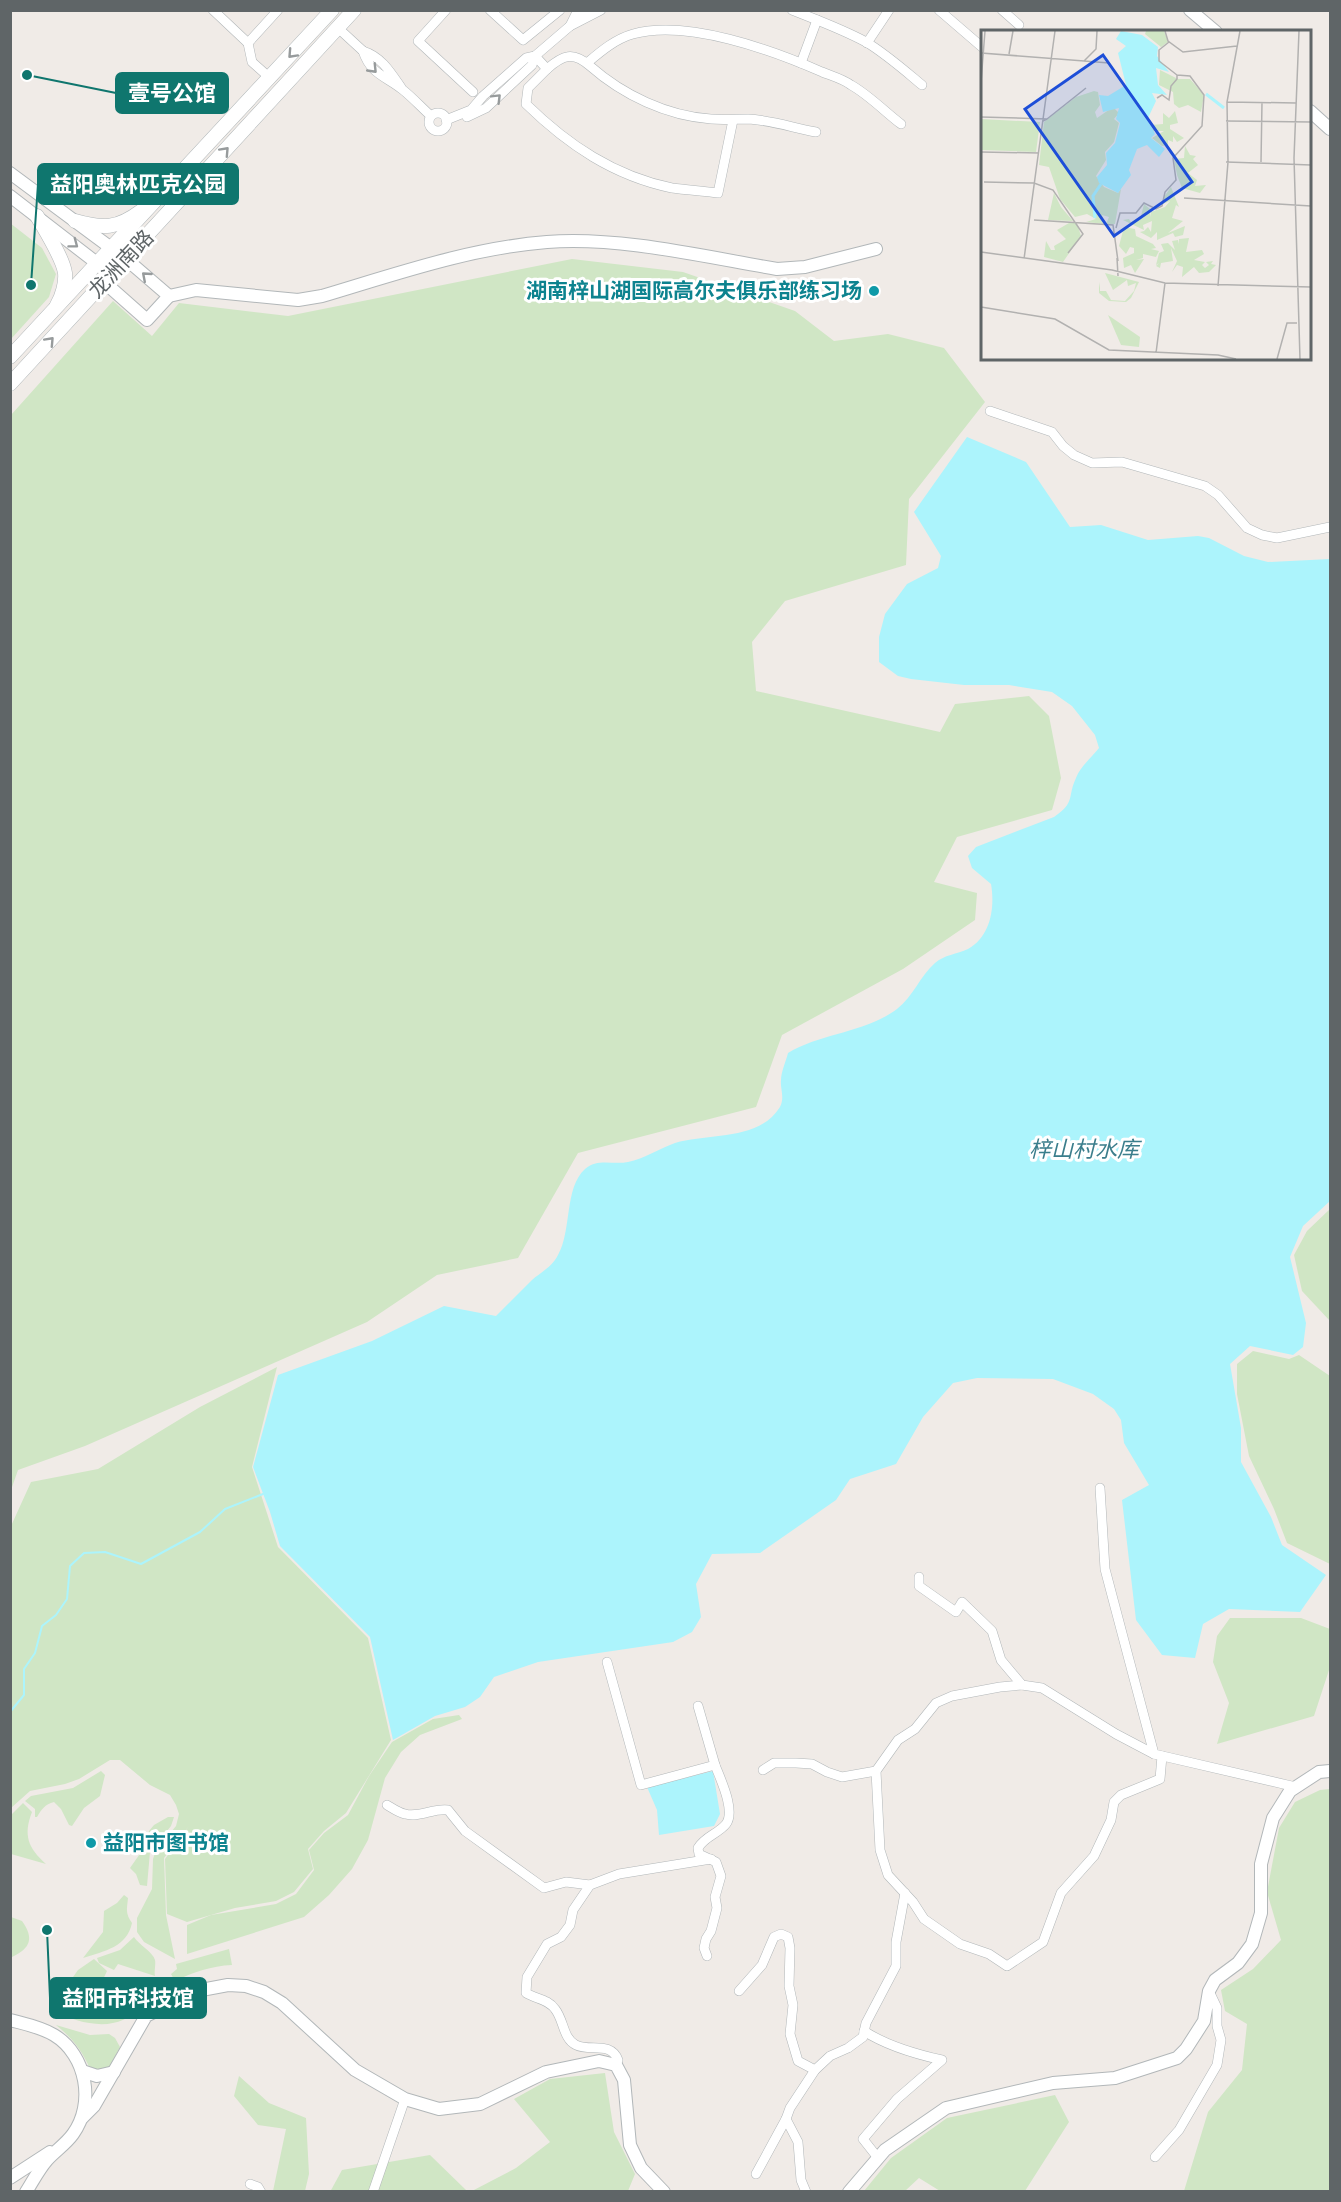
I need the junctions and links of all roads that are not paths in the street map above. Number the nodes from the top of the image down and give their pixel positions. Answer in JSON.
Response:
{"nodes":[{"id":1,"x":213,"y":10,"type":"edge"},
{"id":2,"x":278,"y":10,"type":"edge"},
{"id":3,"x":332,"y":10,"type":"edge"},
{"id":4,"x":354,"y":10,"type":"edge"},
{"id":5,"x":446,"y":10,"type":"edge"},
{"id":6,"x":490,"y":10,"type":"edge"},
{"id":7,"x":560,"y":10,"type":"edge"},
{"id":8,"x":583,"y":10,"type":"edge"},
{"id":9,"x":602,"y":10,"type":"edge"},
{"id":10,"x":792,"y":10,"type":"edge"},
{"id":11,"x":889,"y":10,"type":"edge"},
{"id":12,"x":939,"y":10,"type":"edge"},
{"id":13,"x":1002,"y":10,"type":"edge"},
{"id":14,"x":1190,"y":10,"type":"edge"},
{"id":15,"x":551,"y":18,"type":"junction"},
{"id":16,"x":817,"y":20,"type":"junction"},
{"id":17,"x":1019,"y":25,"type":"dead end"},
{"id":18,"x":338,"y":28,"type":"junction"},
{"id":19,"x":567,"y":29,"type":"junction"},
{"id":20,"x":1214,"y":30,"type":"edge"},
{"id":21,"x":248,"y":43,"type":"junction"},
{"id":22,"x":867,"y":43,"type":"junction"},
{"id":23,"x":981,"y":46,"type":"edge"},
{"id":24,"x":535,"y":56,"type":"junction"},
{"id":25,"x":587,"y":63,"type":"junction"},
{"id":26,"x":801,"y":63,"type":"junction"},
{"id":27,"x":547,"y":69,"type":"junction"},
{"id":28,"x":270,"y":78,"type":"junction"},
{"id":29,"x":922,"y":85,"type":"dead end"},
{"id":30,"x":473,"y":92,"type":"dead end"},
{"id":31,"x":1311,"y":112,"type":"edge"},
{"id":32,"x":431,"y":116,"type":"junction"},
{"id":33,"x":733,"y":120,"type":"junction"},
{"id":34,"x":446,"y":123,"type":"junction"},
{"id":35,"x":901,"y":124,"type":"dead end"},
{"id":36,"x":1330,"y":129,"type":"edge"},
{"id":37,"x":816,"y":132,"type":"dead end"},
{"id":38,"x":10,"y":173,"type":"edge"},
{"id":39,"x":10,"y":196,"type":"edge"},
{"id":40,"x":162,"y":196,"type":"junction"},
{"id":41,"x":37,"y":216,"type":"junction"},
{"id":42,"x":75,"y":221,"type":"junction"},
{"id":43,"x":113,"y":249,"type":"junction"},
{"id":44,"x":876,"y":249,"type":"dead end"},
{"id":45,"x":126,"y":259,"type":"junction"},
{"id":46,"x":99,"y":263,"type":"junction"},
{"id":47,"x":108,"y":278,"type":"junction"},
{"id":48,"x":169,"y":296,"type":"junction"},
{"id":49,"x":55,"y":310,"type":"junction"},
{"id":50,"x":10,"y":357,"type":"edge"},
{"id":51,"x":10,"y":384,"type":"edge"},
{"id":52,"x":990,"y":411,"type":"dead end"},
{"id":53,"x":1330,"y":527,"type":"edge"},
{"id":54,"x":1100,"y":1488,"type":"dead end"},
{"id":55,"x":919,"y":1577,"type":"dead end"},
{"id":56,"x":608,"y":1662,"type":"dead end"},
{"id":57,"x":1022,"y":1685,"type":"junction"},
{"id":58,"x":698,"y":1706,"type":"dead end"},
{"id":59,"x":1158,"y":1755,"type":"junction"},
{"id":60,"x":716,"y":1765,"type":"junction"},
{"id":61,"x":763,"y":1770,"type":"dead end"},
{"id":62,"x":876,"y":1771,"type":"junction"},
{"id":63,"x":1330,"y":1771,"type":"edge"},
{"id":64,"x":1296,"y":1787,"type":"junction"},
{"id":65,"x":387,"y":1805,"type":"dead end"},
{"id":66,"x":711,"y":1859,"type":"junction"},
{"id":67,"x":590,"y":1885,"type":"junction"},
{"id":68,"x":905,"y":1893,"type":"junction"},
{"id":69,"x":707,"y":1956,"type":"dead end"},
{"id":70,"x":739,"y":1990,"type":"dead end"},
{"id":71,"x":1209,"y":1991,"type":"junction"},
{"id":72,"x":10,"y":2020,"type":"edge"},
{"id":73,"x":864,"y":2031,"type":"junction"},
{"id":74,"x":616,"y":2065,"type":"junction"},
{"id":75,"x":815,"y":2070,"type":"junction"},
{"id":76,"x":82,"y":2071,"type":"junction"},
{"id":77,"x":114,"y":2072,"type":"junction"},
{"id":78,"x":405,"y":2099,"type":"junction"},
{"id":79,"x":82,"y":2118,"type":"junction"},
{"id":80,"x":786,"y":2119,"type":"junction"},
{"id":81,"x":59,"y":2148,"type":"junction"},
{"id":82,"x":1155,"y":2157,"type":"dead end"},
{"id":83,"x":879,"y":2158,"type":"junction"},
{"id":84,"x":756,"y":2174,"type":"dead end"},
{"id":85,"x":10,"y":2178,"type":"edge"},
{"id":86,"x":250,"y":2184,"type":"dead end"},
{"id":87,"x":26,"y":2192,"type":"edge"},
{"id":88,"x":261,"y":2192,"type":"edge"},
{"id":89,"x":373,"y":2192,"type":"edge"},
{"id":90,"x":664,"y":2192,"type":"edge"},
{"id":91,"x":806,"y":2192,"type":"edge"},
{"id":92,"x":849,"y":2192,"type":"edge"}],
"edges":[{"from":1,"to":21,"type":"street"},
{"from":2,"to":21,"type":"street"},
{"from":3,"to":28,"type":"main road","name":"龙洲南路","one_way":true},
{"from":4,"to":18,"type":"main road","name":"龙洲南路"},
{"from":5,"to":30,"type":"street"},
{"from":6,"to":15,"type":"street"},
{"from":7,"to":15,"type":"street"},
{"from":8,"to":19,"type":"street"},
{"from":9,"to":19,"type":"street"},
{"from":10,"to":16,"type":"street"},
{"from":11,"to":22,"type":"street"},
{"from":12,"to":23,"type":"street"},
{"from":13,"to":17,"type":"street"},
{"from":14,"to":20,"type":"street"},
{"from":15,"to":19,"type":"street"},
{"from":16,"to":22,"type":"street"},
{"from":16,"to":26,"type":"street"},
{"from":18,"to":32,"type":"street"},
{"from":45,"to":18,"type":"main road","name":"龙洲南路","one_way":true},
{"from":19,"to":24,"type":"street"},
{"from":21,"to":28,"type":"street"},
{"from":22,"to":29,"type":"street"},
{"from":24,"to":27,"type":"street"},
{"from":24,"to":34,"type":"street"},
{"from":25,"to":26,"type":"street"},
{"from":25,"to":27,"type":"street"},
{"from":25,"to":33,"type":"street"},
{"from":26,"to":35,"type":"street"},
{"from":27,"to":33,"type":"street"},
{"from":28,"to":40,"type":"main road","name":"龙洲南路"},
{"from":31,"to":36,"type":"street"},
{"from":32,"to":34,"type":"street"},
{"from":32,"to":34,"type":"street"},
{"from":33,"to":37,"type":"street"},
{"from":38,"to":42,"type":"street"},
{"from":39,"to":41,"type":"street"},
{"from":40,"to":42,"type":"main road"},
{"from":40,"to":43,"type":"main road","name":"龙洲南路"},
{"from":41,"to":46,"type":"street","one_way":true},
{"from":41,"to":49,"type":"main road"},
{"from":42,"to":43,"type":"street"},
{"from":43,"to":45,"type":"street"},
{"from":43,"to":46,"type":"main road","name":"龙洲南路"},
{"from":44,"to":48,"type":"street"},
{"from":45,"to":47,"type":"main road","name":"龙洲南路"},
{"from":48,"to":45,"type":"street","one_way":true},
{"from":46,"to":47,"type":"street"},
{"from":46,"to":49,"type":"main road","name":"龙洲南路"},
{"from":47,"to":48,"type":"street"},
{"from":51,"to":47,"type":"main road","name":"龙洲南路","one_way":true},
{"from":49,"to":50,"type":"main road","name":"龙洲南路"},
{"from":52,"to":53,"type":"street"},
{"from":54,"to":59,"type":"street"},
{"from":55,"to":57,"type":"street"},
{"from":56,"to":60,"type":"street"},
{"from":57,"to":59,"type":"street"},
{"from":57,"to":62,"type":"street"},
{"from":58,"to":60,"type":"street"},
{"from":59,"to":64,"type":"street"},
{"from":59,"to":68,"type":"street"},
{"from":60,"to":66,"type":"street"},
{"from":61,"to":62,"type":"street"},
{"from":62,"to":68,"type":"street"},
{"from":63,"to":64,"type":"street"},
{"from":64,"to":71,"type":"street"},
{"from":65,"to":67,"type":"street"},
{"from":66,"to":67,"type":"street"},
{"from":66,"to":69,"type":"street"},
{"from":67,"to":74,"type":"street"},
{"from":68,"to":73,"type":"street"},
{"from":70,"to":75,"type":"street"},
{"from":71,"to":82,"type":"street"},
{"from":71,"to":83,"type":"street"},
{"from":72,"to":76,"type":"street"},
{"from":73,"to":75,"type":"street"},
{"from":73,"to":83,"type":"street"},
{"from":74,"to":78,"type":"street"},
{"from":74,"to":90,"type":"street"},
{"from":75,"to":80,"type":"street"},
{"from":76,"to":77,"type":"street"},
{"from":76,"to":79,"type":"street"},
{"from":77,"to":78,"type":"street"},
{"from":77,"to":79,"type":"street"},
{"from":78,"to":89,"type":"street"},
{"from":79,"to":81,"type":"street"},
{"from":80,"to":84,"type":"street"},
{"from":80,"to":91,"type":"street"},
{"from":81,"to":85,"type":"street"},
{"from":81,"to":87,"type":"street"},
{"from":83,"to":92,"type":"street"},
{"from":86,"to":88,"type":"street"}]}
